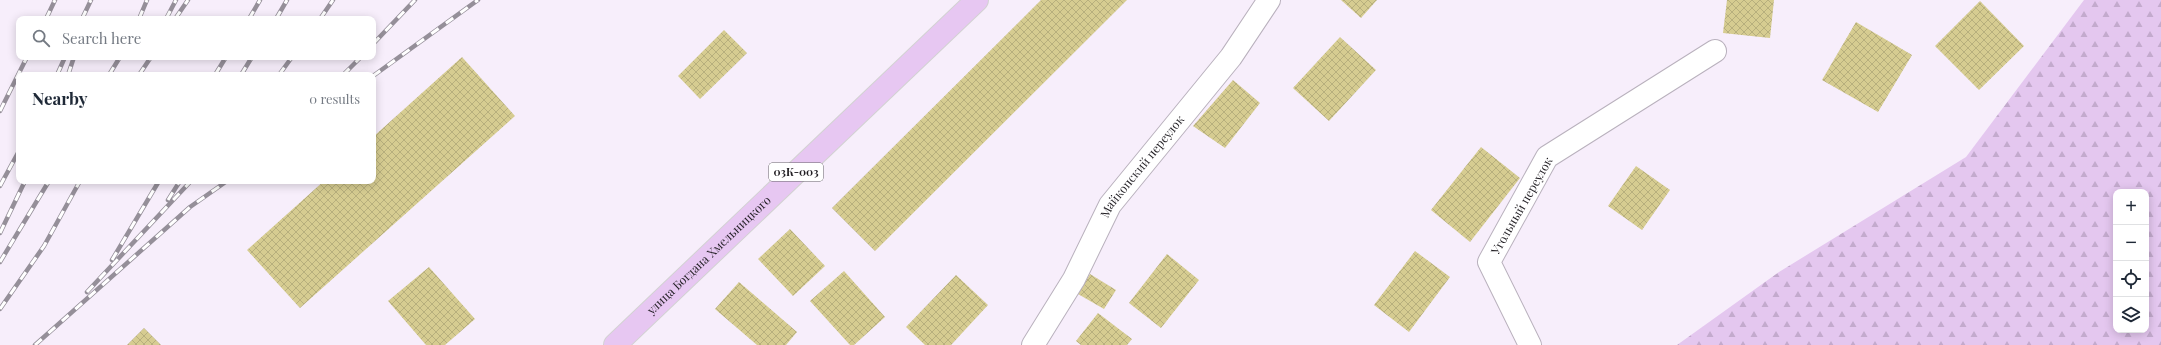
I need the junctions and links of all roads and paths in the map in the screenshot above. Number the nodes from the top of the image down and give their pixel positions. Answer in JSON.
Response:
{"nodes":[{"id":1,"x":977,"y":0,"type":"edge"},
{"id":2,"x":1269,"y":0,"type":"edge"},
{"id":3,"x":1715,"y":51,"type":"dead end"},
{"id":4,"x":616,"y":345,"type":"edge"},
{"id":5,"x":1033,"y":345,"type":"edge"},
{"id":6,"x":1530,"y":345,"type":"edge"}],
"edges":[{"from":1,"to":4,"type":"main road","name":"улица Богдана Хмельницкого","number":"03К-003"},
{"from":2,"to":5,"type":"street","name":"Майкопский переулок"},
{"from":3,"to":6,"type":"street","name":"Угольный переулок"}]}
